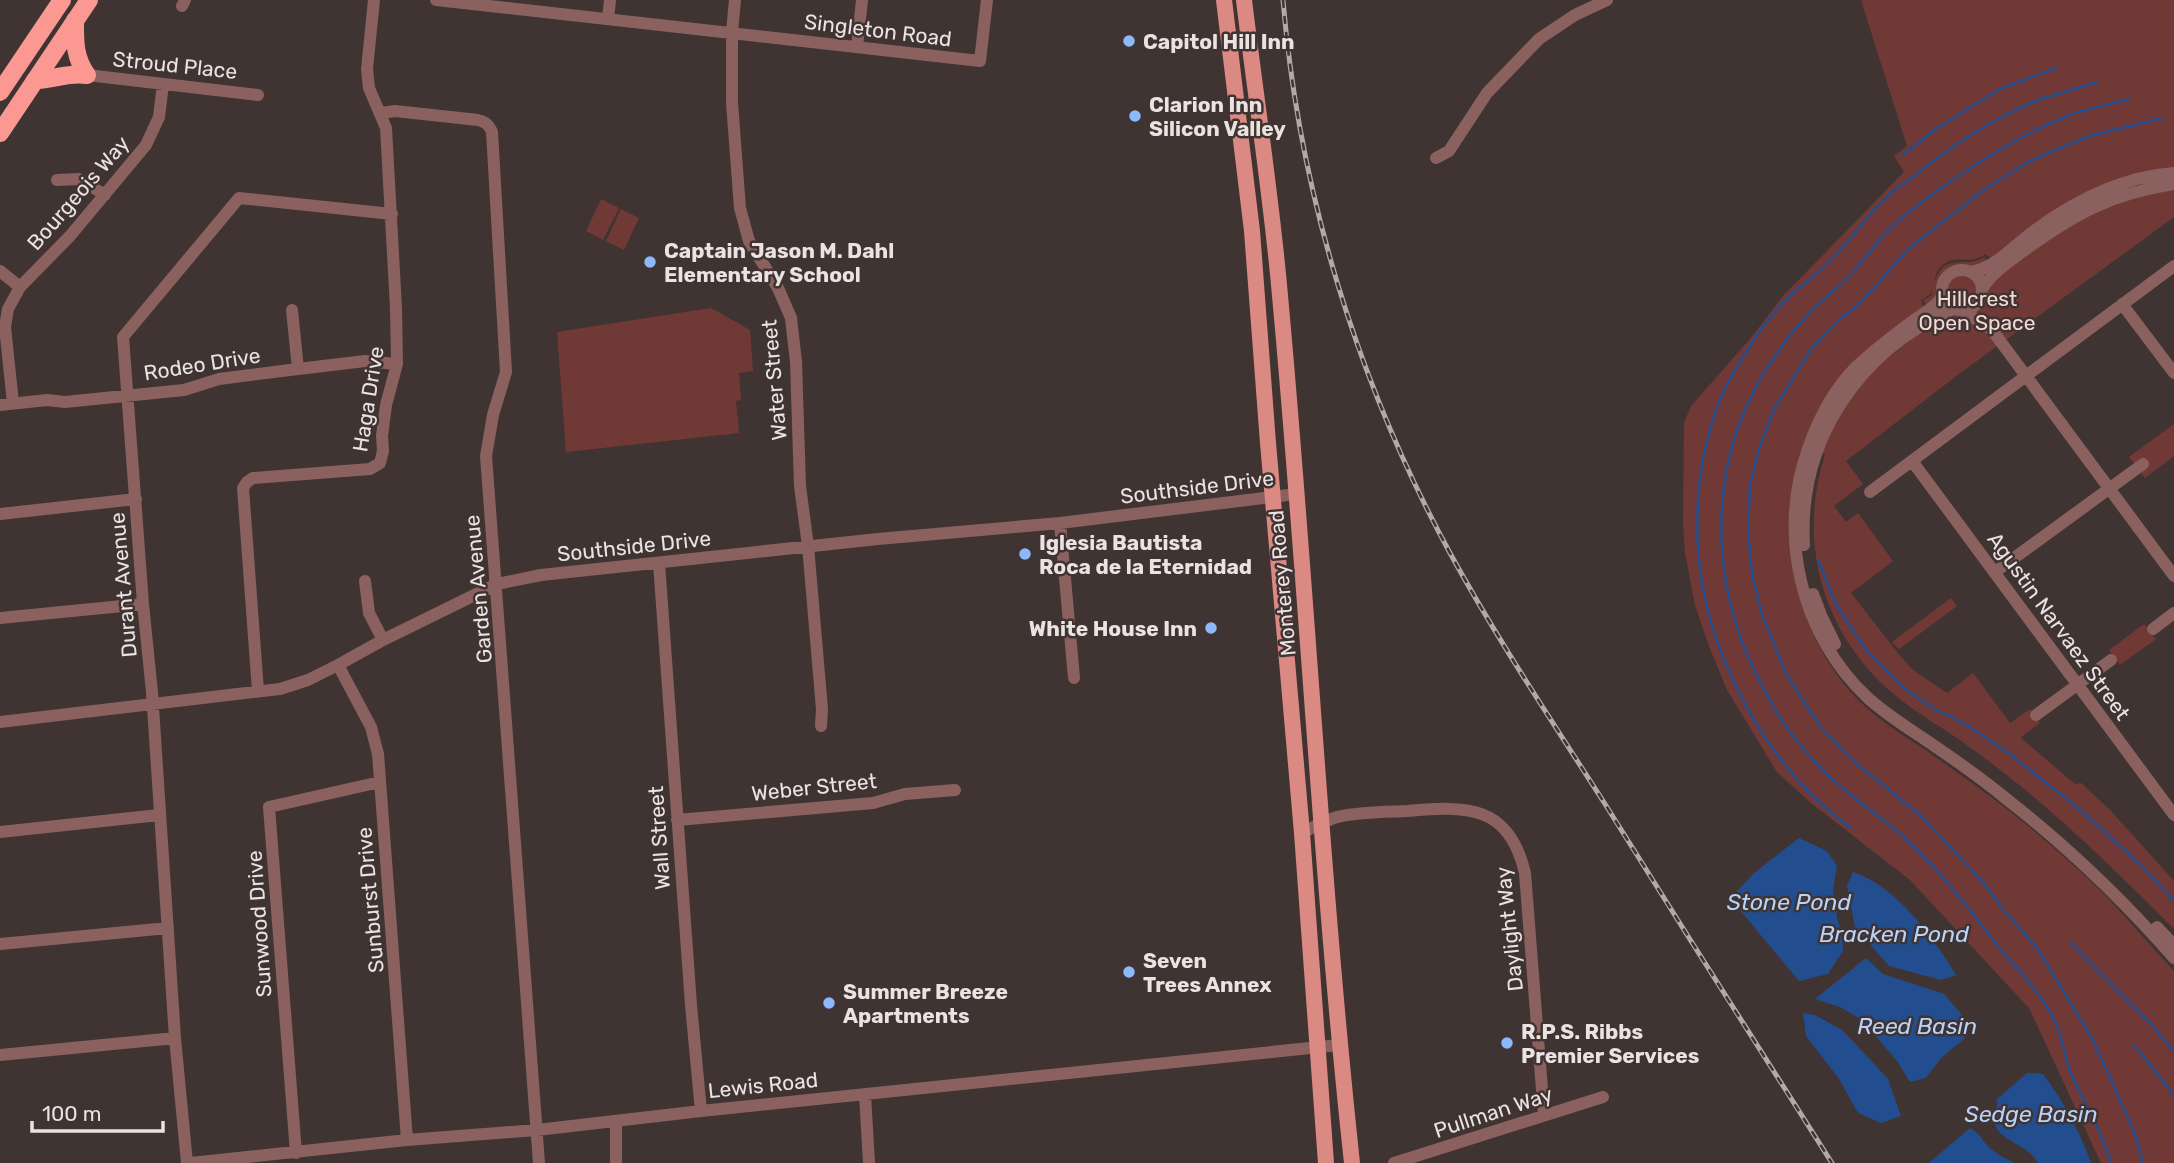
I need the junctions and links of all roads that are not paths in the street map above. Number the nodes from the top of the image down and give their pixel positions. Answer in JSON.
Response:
{"nodes":[{"id":1,"x":62,"y":0,"type":"edge"},
{"id":2,"x":89,"y":0,"type":"edge"},
{"id":3,"x":374,"y":0,"type":"edge"},
{"id":4,"x":436,"y":0,"type":"edge"},
{"id":5,"x":610,"y":0,"type":"edge"},
{"id":6,"x":735,"y":0,"type":"edge"},
{"id":7,"x":862,"y":0,"type":"edge"},
{"id":8,"x":987,"y":0,"type":"edge"},
{"id":9,"x":1224,"y":0,"type":"edge"},
{"id":10,"x":1244,"y":0,"type":"edge"},
{"id":11,"x":1607,"y":0,"type":"edge"},
{"id":12,"x":608,"y":19,"type":"junction"},
{"id":13,"x":75,"y":20,"type":"junction"},
{"id":14,"x":732,"y":32,"type":"junction"},
{"id":15,"x":857,"y":47,"type":"junction"},
{"id":16,"x":87,"y":75,"type":"junction"},
{"id":17,"x":35,"y":80,"type":"junction"},
{"id":18,"x":163,"y":84,"type":"junction"},
{"id":19,"x":0,"y":92,"type":"edge"},
{"id":20,"x":258,"y":94,"type":"dead end"},
{"id":21,"x":381,"y":113,"type":"junction"},
{"id":22,"x":0,"y":132,"type":"edge"},
{"id":23,"x":1436,"y":158,"type":"dead end"},
{"id":24,"x":2174,"y":173,"type":"edge"},
{"id":25,"x":57,"y":180,"type":"dead end"},
{"id":26,"x":2174,"y":184,"type":"edge"},
{"id":27,"x":1268,"y":191,"type":"junction"},
{"id":28,"x":1248,"y":194,"type":"junction"},
{"id":29,"x":105,"y":195,"type":"junction"},
{"id":30,"x":391,"y":214,"type":"junction"},
{"id":31,"x":2174,"y":266,"type":"edge"},
{"id":32,"x":0,"y":271,"type":"edge"},
{"id":33,"x":1971,"y":272,"type":"junction"},
{"id":34,"x":20,"y":287,"type":"junction"},
{"id":35,"x":1943,"y":291,"type":"junction"},
{"id":36,"x":1982,"y":293,"type":"junction"},
{"id":37,"x":2122,"y":304,"type":"junction"},
{"id":38,"x":292,"y":310,"type":"dead end"},
{"id":39,"x":1958,"y":310,"type":"junction"},
{"id":40,"x":1992,"y":330,"type":"junction"},
{"id":41,"x":397,"y":364,"type":"junction"},
{"id":42,"x":298,"y":369,"type":"junction"},
{"id":43,"x":2174,"y":373,"type":"edge"},
{"id":44,"x":2025,"y":376,"type":"junction"},
{"id":45,"x":127,"y":395,"type":"junction"},
{"id":46,"x":7,"y":404,"type":"edge"},
{"id":47,"x":1912,"y":461,"type":"junction"},
{"id":48,"x":2143,"y":464,"type":"dead end"},
{"id":49,"x":2109,"y":488,"type":"junction"},
{"id":50,"x":1870,"y":492,"type":"dead end"},
{"id":51,"x":1296,"y":494,"type":"junction"},
{"id":52,"x":1273,"y":496,"type":"junction"},
{"id":53,"x":136,"y":499,"type":"junction"},
{"id":54,"x":0,"y":514,"type":"edge"},
{"id":55,"x":1060,"y":523,"type":"junction"},
{"id":56,"x":808,"y":546,"type":"junction"},
{"id":57,"x":659,"y":563,"type":"junction"},
{"id":58,"x":1995,"y":572,"type":"junction"},
{"id":59,"x":2174,"y":576,"type":"edge"},
{"id":60,"x":365,"y":581,"type":"dead end"},
{"id":61,"x":497,"y":584,"type":"junction"},
{"id":62,"x":143,"y":604,"type":"junction"},
{"id":63,"x":2174,"y":613,"type":"edge"},
{"id":64,"x":0,"y":618,"type":"edge"},
{"id":65,"x":2153,"y":629,"type":"dead end"},
{"id":66,"x":383,"y":640,"type":"junction"},
{"id":67,"x":2111,"y":660,"type":"dead end"},
{"id":68,"x":338,"y":665,"type":"junction"},
{"id":69,"x":1074,"y":678,"type":"dead end"},
{"id":70,"x":2078,"y":685,"type":"junction"},
{"id":71,"x":258,"y":691,"type":"junction"},
{"id":72,"x":152,"y":705,"type":"junction"},
{"id":73,"x":2036,"y":715,"type":"dead end"},
{"id":74,"x":0,"y":722,"type":"edge"},
{"id":75,"x":821,"y":726,"type":"dead end"},
{"id":76,"x":380,"y":782,"type":"junction"},
{"id":77,"x":955,"y":790,"type":"dead end"},
{"id":78,"x":159,"y":815,"type":"junction"},
{"id":79,"x":2174,"y":815,"type":"edge"},
{"id":80,"x":677,"y":820,"type":"junction"},
{"id":81,"x":1321,"y":824,"type":"junction"},
{"id":82,"x":0,"y":832,"type":"edge"},
{"id":83,"x":1302,"y":833,"type":"junction"},
{"id":84,"x":169,"y":928,"type":"junction"},
{"id":85,"x":0,"y":944,"type":"edge"},
{"id":86,"x":2174,"y":945,"type":"edge"},
{"id":87,"x":2174,"y":958,"type":"edge"},
{"id":88,"x":175,"y":1038,"type":"junction"},
{"id":89,"x":1339,"y":1045,"type":"junction"},
{"id":90,"x":1317,"y":1048,"type":"junction"},
{"id":91,"x":0,"y":1055,"type":"edge"},
{"id":92,"x":865,"y":1094,"type":"junction"},
{"id":93,"x":1603,"y":1097,"type":"dead end"},
{"id":94,"x":701,"y":1111,"type":"junction"},
{"id":95,"x":1544,"y":1115,"type":"junction"},
{"id":96,"x":616,"y":1121,"type":"junction"},
{"id":97,"x":537,"y":1130,"type":"junction"},
{"id":98,"x":407,"y":1140,"type":"junction"},
{"id":99,"x":296,"y":1153,"type":"junction"},
{"id":100,"x":189,"y":1163,"type":"edge"},
{"id":101,"x":539,"y":1163,"type":"edge"},
{"id":102,"x":616,"y":1163,"type":"edge"},
{"id":103,"x":869,"y":1163,"type":"edge"},
{"id":104,"x":1326,"y":1163,"type":"edge"},
{"id":105,"x":1352,"y":1163,"type":"edge"},
{"id":106,"x":1394,"y":1163,"type":"edge"}],
"edges":[{"from":1,"to":19,"type":"highway"},
{"from":2,"to":13,"type":"highway"},
{"from":3,"to":21,"type":"street","name":"Haga Drive"},
{"from":4,"to":12,"type":"street","name":"Singleton Road"},
{"from":5,"to":12,"type":"street"},
{"from":6,"to":14,"type":"street","name":"Water Street"},
{"from":7,"to":15,"type":"street"},
{"from":8,"to":15,"type":"street","name":"Singleton Road"},
{"from":9,"to":28,"type":"main road","name":"Monterey Road"},
{"from":10,"to":27,"type":"main road","name":"Monterey Road"},
{"from":11,"to":23,"type":"street"},
{"from":12,"to":14,"type":"street","name":"Singleton Road"},
{"from":13,"to":16,"type":"highway"},
{"from":13,"to":17,"type":"highway"},
{"from":14,"to":15,"type":"street","name":"Singleton Road"},
{"from":14,"to":56,"type":"street","name":"Water Street"},
{"from":16,"to":17,"type":"highway"},
{"from":16,"to":18,"type":"street","name":"Stroud Place"},
{"from":17,"to":22,"type":"highway"},
{"from":18,"to":20,"type":"street","name":"Stroud Place"},
{"from":18,"to":29,"type":"street","name":"Bourgeois Way"},
{"from":21,"to":30,"type":"street","name":"Haga Drive"},
{"from":21,"to":61,"type":"street","name":"Garden Avenue"},
{"from":24,"to":33,"type":"street"},
{"from":25,"to":29,"type":"street"},
{"from":26,"to":36,"type":"street"},
{"from":27,"to":28,"type":"main road"},
{"from":27,"to":51,"type":"main road","name":"Monterey Road"},
{"from":28,"to":52,"type":"main road","name":"Monterey Road"},
{"from":29,"to":34,"type":"street","name":"Bourgeois Way"},
{"from":30,"to":41,"type":"street","name":"Haga Drive"},
{"from":30,"to":45,"type":"street","name":"Durant Avenue"},
{"from":31,"to":37,"type":"street"},
{"from":32,"to":34,"type":"street"},
{"from":33,"to":35,"type":"street"},
{"from":33,"to":36,"type":"street"},
{"from":34,"to":46,"type":"street","name":"Bourgeois Way"},
{"from":35,"to":39,"type":"street"},
{"from":35,"to":87,"type":"street"},
{"from":36,"to":39,"type":"street"},
{"from":36,"to":40,"type":"street"},
{"from":37,"to":43,"type":"street"},
{"from":37,"to":44,"type":"street"},
{"from":38,"to":42,"type":"street"},
{"from":39,"to":40,"type":"street"},
{"from":39,"to":86,"type":"street"},
{"from":40,"to":44,"type":"street"},
{"from":41,"to":42,"type":"street","name":"Rodeo Drive"},
{"from":41,"to":71,"type":"street","name":"Haga Drive"},
{"from":42,"to":45,"type":"street","name":"Rodeo Drive"},
{"from":44,"to":47,"type":"street"},
{"from":44,"to":49,"type":"street"},
{"from":45,"to":46,"type":"street","name":"Rodeo Drive"},
{"from":45,"to":53,"type":"street","name":"Durant Avenue"},
{"from":47,"to":50,"type":"street"},
{"from":47,"to":58,"type":"street","name":"Agustin Narvaez Street"},
{"from":48,"to":49,"type":"street"},
{"from":49,"to":58,"type":"street"},
{"from":49,"to":59,"type":"street"},
{"from":51,"to":52,"type":"street","name":"Southside Drive"},
{"from":51,"to":81,"type":"main road","name":"Monterey Road"},
{"from":52,"to":55,"type":"street","name":"Southside Drive"},
{"from":52,"to":83,"type":"main road","name":"Monterey Road"},
{"from":53,"to":54,"type":"street"},
{"from":53,"to":62,"type":"street","name":"Durant Avenue"},
{"from":55,"to":56,"type":"street","name":"Southside Drive"},
{"from":55,"to":69,"type":"street"},
{"from":56,"to":57,"type":"street","name":"Southside Drive"},
{"from":56,"to":75,"type":"street","name":"Water Street"},
{"from":57,"to":61,"type":"street","name":"Southside Drive"},
{"from":57,"to":80,"type":"street","name":"Wall Street"},
{"from":58,"to":70,"type":"street","name":"Agustin Narvaez Street"},
{"from":60,"to":66,"type":"street"},
{"from":61,"to":66,"type":"street","name":"Southside Drive"},
{"from":61,"to":97,"type":"street","name":"Garden Avenue"},
{"from":62,"to":64,"type":"street"},
{"from":62,"to":72,"type":"street","name":"Durant Avenue"},
{"from":63,"to":65,"type":"street"},
{"from":66,"to":68,"type":"street","name":"Southside Drive"},
{"from":67,"to":70,"type":"street"},
{"from":68,"to":71,"type":"street","name":"Southside Drive"},
{"from":68,"to":76,"type":"street","name":"Sunburst Drive"},
{"from":70,"to":73,"type":"street"},
{"from":70,"to":79,"type":"street","name":"Agustin Narvaez Street"},
{"from":71,"to":72,"type":"street","name":"Southside Drive"},
{"from":72,"to":74,"type":"street","name":"Southside Drive"},
{"from":72,"to":78,"type":"street","name":"Durant Avenue"},
{"from":76,"to":98,"type":"street","name":"Sunburst Drive"},
{"from":76,"to":99,"type":"street","name":"Sunwood Drive"},
{"from":77,"to":80,"type":"street","name":"Weber Street"},
{"from":78,"to":82,"type":"street"},
{"from":78,"to":84,"type":"street","name":"Durant Avenue"},
{"from":80,"to":94,"type":"street","name":"Wall Street"},
{"from":81,"to":83,"type":"street","name":"Daylight Way"},
{"from":81,"to":89,"type":"main road","name":"Monterey Road"},
{"from":81,"to":95,"type":"street","name":"Daylight Way"},
{"from":83,"to":90,"type":"main road","name":"Monterey Road"},
{"from":84,"to":85,"type":"street"},
{"from":84,"to":88,"type":"street","name":"Durant Avenue"},
{"from":88,"to":91,"type":"street"},
{"from":88,"to":100,"type":"street","name":"Durant Avenue"},
{"from":89,"to":90,"type":"street","name":"Lewis Road"},
{"from":89,"to":105,"type":"main road","name":"Monterey Road"},
{"from":90,"to":92,"type":"street","name":"Lewis Road"},
{"from":90,"to":104,"type":"main road","name":"Monterey Road"},
{"from":92,"to":94,"type":"street","name":"Lewis Road"},
{"from":92,"to":103,"type":"street"},
{"from":93,"to":95,"type":"street","name":"Pullman Way"},
{"from":94,"to":96,"type":"street","name":"Lewis Road"},
{"from":95,"to":106,"type":"street","name":"Pullman Way"},
{"from":96,"to":97,"type":"street","name":"Lewis Road"},
{"from":96,"to":102,"type":"street"},
{"from":97,"to":98,"type":"street","name":"Lewis Road"},
{"from":97,"to":101,"type":"street","name":"Garden Avenue"},
{"from":98,"to":99,"type":"street","name":"Lewis Road"},
{"from":99,"to":100,"type":"street","name":"Lewis Road"}]}
